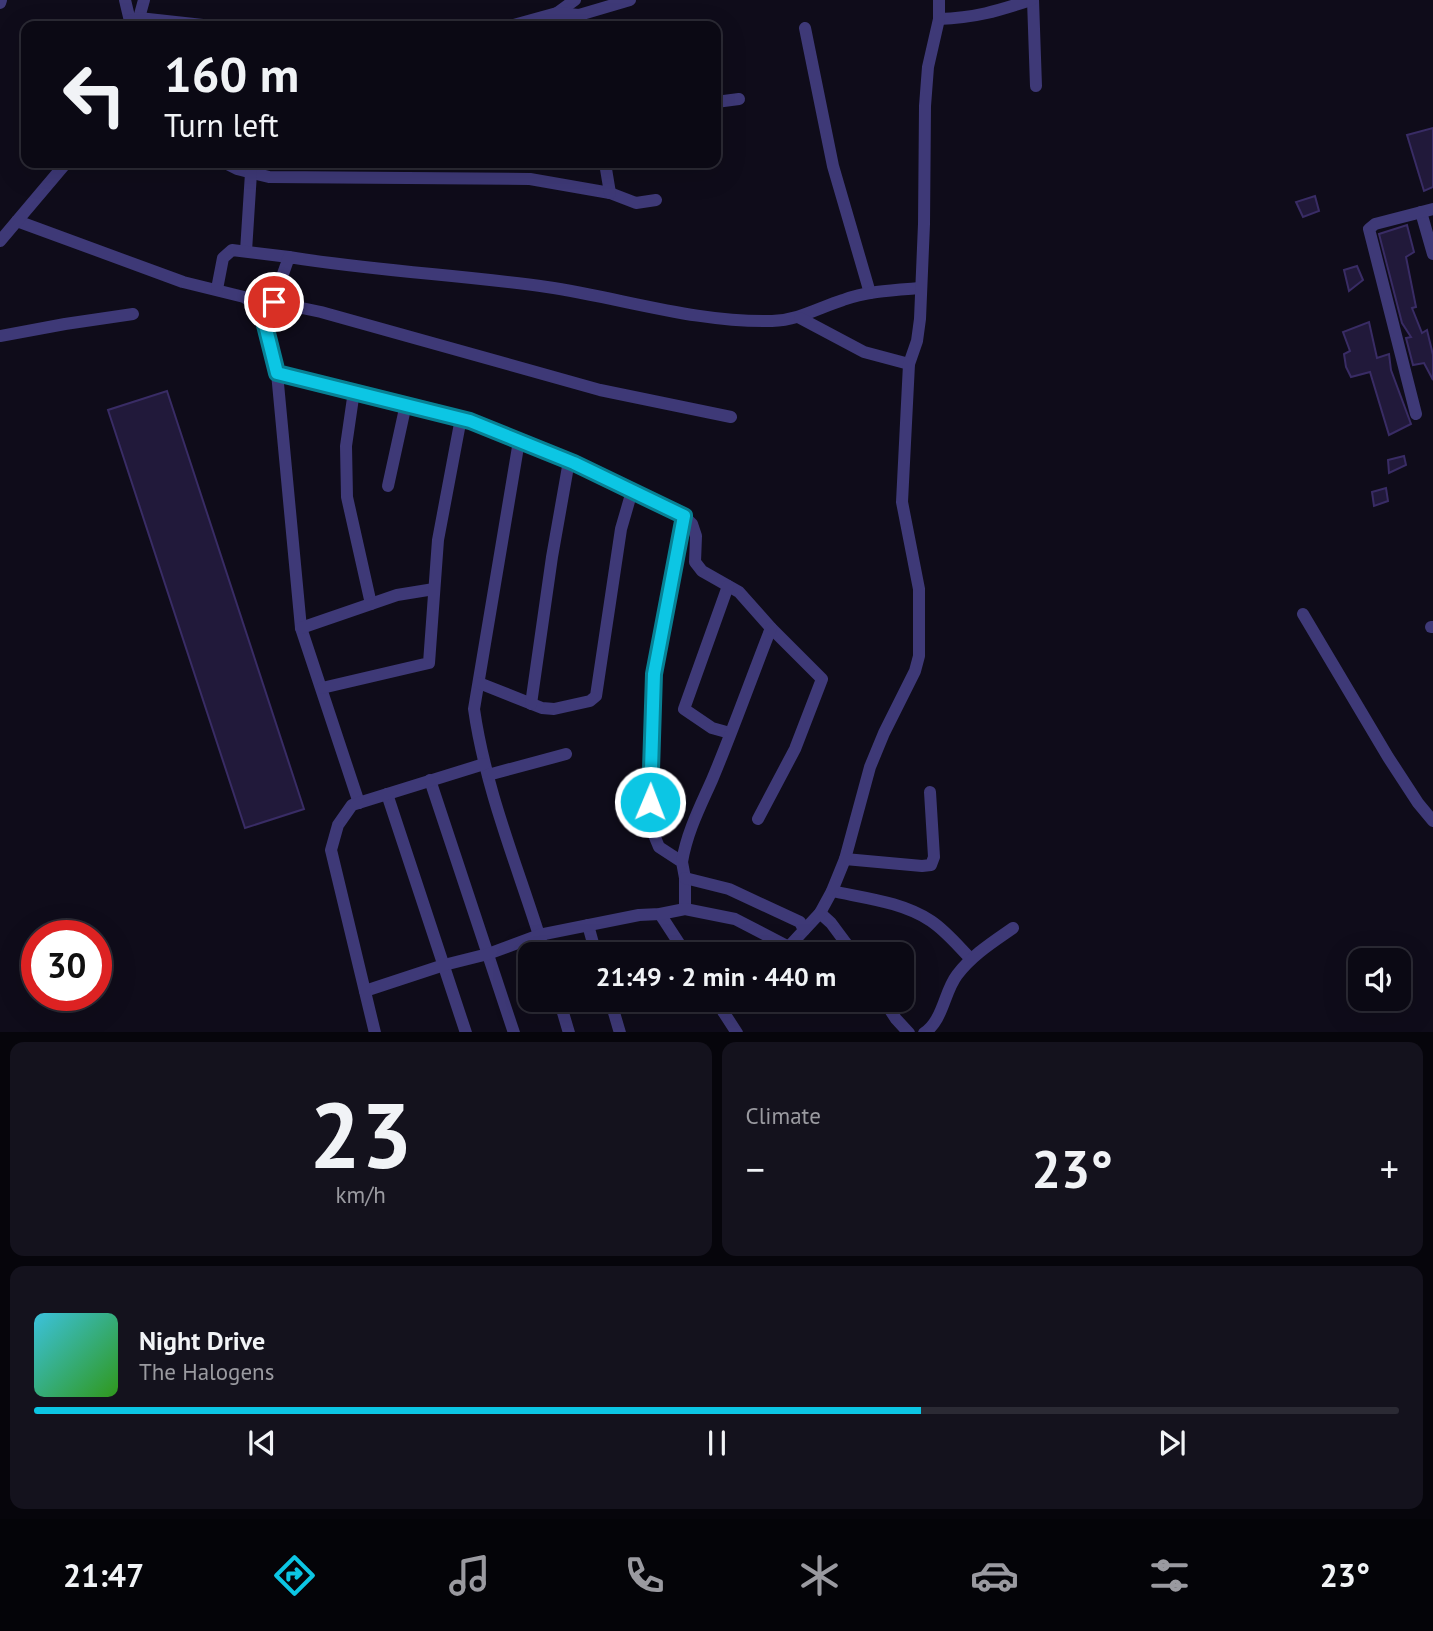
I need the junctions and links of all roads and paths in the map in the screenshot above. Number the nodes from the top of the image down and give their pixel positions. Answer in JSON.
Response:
{"nodes":[{"id":1,"x":125,"y":0,"type":"edge"},
{"id":2,"x":144,"y":0,"type":"edge"},
{"id":3,"x":575,"y":0,"type":"edge"},
{"id":4,"x":630,"y":0,"type":"edge"},
{"id":5,"x":939,"y":0,"type":"edge"},
{"id":6,"x":1032,"y":0,"type":"edge"},
{"id":7,"x":557,"y":13,"type":"junction"},
{"id":8,"x":939,"y":19,"type":"junction"},
{"id":9,"x":132,"y":21,"type":"edge"},
{"id":10,"x":133,"y":21,"type":"edge"},
{"id":11,"x":528,"y":21,"type":"edge"},
{"id":12,"x":580,"y":21,"type":"edge"},
{"id":13,"x":805,"y":28,"type":"dead end"},
{"id":14,"x":1036,"y":86,"type":"dead end"},
{"id":15,"x":739,"y":99,"type":"dead end"},
{"id":16,"x":721,"y":101,"type":"edge"},
{"id":17,"x":62,"y":168,"type":"edge"},
{"id":18,"x":238,"y":168,"type":"edge"},
{"id":19,"x":606,"y":168,"type":"edge"},
{"id":20,"x":251,"y":173,"type":"junction"},
{"id":21,"x":610,"y":192,"type":"junction"},
{"id":22,"x":656,"y":200,"type":"dead end"},
{"id":23,"x":1427,"y":211,"type":"edge"},
{"id":24,"x":18,"y":222,"type":"junction"},
{"id":25,"x":0,"y":241,"type":"edge"},
{"id":26,"x":246,"y":251,"type":"junction"},
{"id":27,"x":1433,"y":254,"type":"edge"},
{"id":28,"x":289,"y":257,"type":"junction"},
{"id":29,"x":921,"y":288,"type":"junction"},
{"id":30,"x":217,"y":289,"type":"junction"},
{"id":31,"x":870,"y":293,"type":"junction"},
{"id":32,"x":274,"y":302,"type":"junction"},
{"id":33,"x":132,"y":314,"type":"dead end"},
{"id":34,"x":263,"y":317,"type":"junction"},
{"id":35,"x":800,"y":318,"type":"junction"},
{"id":36,"x":0,"y":336,"type":"edge"},
{"id":37,"x":909,"y":364,"type":"junction"},
{"id":38,"x":277,"y":373,"type":"junction"},
{"id":39,"x":354,"y":391,"type":"junction"},
{"id":40,"x":405,"y":404,"type":"junction"},
{"id":41,"x":1416,"y":414,"type":"dead end"},
{"id":42,"x":731,"y":417,"type":"dead end"},
{"id":43,"x":461,"y":418,"type":"junction"},
{"id":44,"x":519,"y":441,"type":"junction"},
{"id":45,"x":569,"y":461,"type":"junction"},
{"id":46,"x":388,"y":486,"type":"dead end"},
{"id":47,"x":632,"y":491,"type":"junction"},
{"id":48,"x":684,"y":516,"type":"junction"},
{"id":49,"x":728,"y":586,"type":"junction"},
{"id":50,"x":434,"y":589,"type":"junction"},
{"id":51,"x":371,"y":604,"type":"junction"},
{"id":52,"x":1303,"y":614,"type":"dead end"},
{"id":53,"x":301,"y":628,"type":"junction"},
{"id":54,"x":771,"y":628,"type":"junction"},
{"id":55,"x":479,"y":683,"type":"junction"},
{"id":56,"x":323,"y":688,"type":"junction"},
{"id":57,"x":531,"y":704,"type":"junction"},
{"id":58,"x":730,"y":733,"type":"junction"},
{"id":59,"x":566,"y":754,"type":"dead end"},
{"id":60,"x":486,"y":769,"type":"junction"},
{"id":61,"x":430,"y":780,"type":"junction"},
{"id":62,"x":930,"y":792,"type":"dead end"},
{"id":63,"x":387,"y":794,"type":"junction"},
{"id":64,"x":359,"y":803,"type":"junction"},
{"id":65,"x":758,"y":820,"type":"dead end"},
{"id":66,"x":1433,"y":821,"type":"edge"},
{"id":67,"x":845,"y":859,"type":"junction"},
{"id":68,"x":682,"y":862,"type":"junction"},
{"id":69,"x":685,"y":878,"type":"junction"},
{"id":70,"x":832,"y":891,"type":"junction"},
{"id":71,"x":685,"y":909,"type":"junction"},
{"id":72,"x":820,"y":913,"type":"junction"},
{"id":73,"x":660,"y":914,"type":"junction"},
{"id":74,"x":588,"y":925,"type":"junction"},
{"id":75,"x":1013,"y":928,"type":"dead end"},
{"id":76,"x":804,"y":930,"type":"junction"},
{"id":77,"x":539,"y":935,"type":"junction"},
{"id":78,"x":541,"y":942,"type":"edge"},
{"id":79,"x":593,"y":942,"type":"edge"},
{"id":80,"x":678,"y":942,"type":"edge"},
{"id":81,"x":771,"y":942,"type":"edge"},
{"id":82,"x":793,"y":942,"type":"edge"},
{"id":83,"x":847,"y":942,"type":"edge"},
{"id":84,"x":488,"y":954,"type":"junction"},
{"id":85,"x":971,"y":959,"type":"junction"},
{"id":86,"x":444,"y":965,"type":"junction"},
{"id":87,"x":365,"y":990,"type":"junction"},
{"id":88,"x":563,"y":1012,"type":"edge"},
{"id":89,"x":614,"y":1012,"type":"edge"},
{"id":90,"x":724,"y":1012,"type":"edge"},
{"id":91,"x":891,"y":1012,"type":"edge"},
{"id":92,"x":375,"y":1032,"type":"edge"},
{"id":93,"x":466,"y":1032,"type":"edge"},
{"id":94,"x":514,"y":1032,"type":"edge"},
{"id":95,"x":569,"y":1032,"type":"edge"},
{"id":96,"x":620,"y":1032,"type":"edge"},
{"id":97,"x":737,"y":1032,"type":"edge"},
{"id":98,"x":909,"y":1032,"type":"edge"},
{"id":99,"x":924,"y":1032,"type":"edge"}],
"edges":[{"from":1,"to":9,"type":"street"},
{"from":2,"to":10,"type":"street"},
{"from":3,"to":7,"type":"street"},
{"from":4,"to":12,"type":"street"},
{"from":5,"to":8,"type":"street"},
{"from":6,"to":8,"type":"street"},
{"from":6,"to":14,"type":"street"},
{"from":7,"to":11,"type":"street"},
{"from":7,"to":12,"type":"street"},
{"from":8,"to":29,"type":"street"},
{"from":13,"to":31,"type":"street"},
{"from":15,"to":16,"type":"street"},
{"from":17,"to":24,"type":"street"},
{"from":18,"to":20,"type":"street"},
{"from":19,"to":21,"type":"street"},
{"from":20,"to":21,"type":"street"},
{"from":20,"to":26,"type":"street"},
{"from":21,"to":22,"type":"street"},
{"from":23,"to":27,"type":"street"},
{"from":23,"to":41,"type":"street"},
{"from":24,"to":25,"type":"street"},
{"from":24,"to":30,"type":"street"},
{"from":26,"to":28,"type":"street"},
{"from":26,"to":30,"type":"street"},
{"from":28,"to":32,"type":"street"},
{"from":28,"to":35,"type":"street"},
{"from":29,"to":31,"type":"street"},
{"from":29,"to":37,"type":"street"},
{"from":30,"to":34,"type":"street"},
{"from":31,"to":35,"type":"street"},
{"from":32,"to":34,"type":"street"},
{"from":32,"to":42,"type":"street"},
{"from":33,"to":36,"type":"street"},
{"from":34,"to":38,"type":"street"},
{"from":35,"to":37,"type":"street"},
{"from":37,"to":67,"type":"street"},
{"from":38,"to":39,"type":"street"},
{"from":38,"to":53,"type":"street"},
{"from":39,"to":40,"type":"street"},
{"from":39,"to":51,"type":"street"},
{"from":40,"to":43,"type":"street"},
{"from":40,"to":46,"type":"street"},
{"from":43,"to":44,"type":"street"},
{"from":43,"to":50,"type":"street"},
{"from":44,"to":45,"type":"street"},
{"from":44,"to":55,"type":"street"},
{"from":45,"to":47,"type":"street"},
{"from":45,"to":57,"type":"street"},
{"from":47,"to":48,"type":"street"},
{"from":47,"to":57,"type":"street"},
{"from":48,"to":49,"type":"street"},
{"from":48,"to":68,"type":"street"},
{"from":49,"to":54,"type":"street"},
{"from":49,"to":58,"type":"street"},
{"from":50,"to":51,"type":"street"},
{"from":50,"to":56,"type":"street"},
{"from":51,"to":53,"type":"street"},
{"from":52,"to":66,"type":"street"},
{"from":53,"to":56,"type":"street"},
{"from":54,"to":58,"type":"street"},
{"from":54,"to":65,"type":"street"},
{"from":55,"to":57,"type":"street"},
{"from":55,"to":60,"type":"street"},
{"from":56,"to":64,"type":"street"},
{"from":58,"to":68,"type":"street"},
{"from":59,"to":60,"type":"street"},
{"from":60,"to":61,"type":"street"},
{"from":60,"to":77,"type":"street"},
{"from":61,"to":63,"type":"street"},
{"from":61,"to":84,"type":"street"},
{"from":62,"to":67,"type":"street"},
{"from":63,"to":64,"type":"street"},
{"from":63,"to":86,"type":"street"},
{"from":64,"to":87,"type":"street"},
{"from":67,"to":70,"type":"street"},
{"from":68,"to":69,"type":"street"},
{"from":69,"to":71,"type":"street"},
{"from":69,"to":76,"type":"street"},
{"from":70,"to":72,"type":"street"},
{"from":70,"to":85,"type":"street"},
{"from":71,"to":73,"type":"street"},
{"from":71,"to":81,"type":"street"},
{"from":72,"to":76,"type":"street"},
{"from":72,"to":83,"type":"street"},
{"from":73,"to":74,"type":"street"},
{"from":73,"to":80,"type":"street"},
{"from":74,"to":77,"type":"street"},
{"from":74,"to":79,"type":"street"},
{"from":75,"to":85,"type":"street"},
{"from":76,"to":82,"type":"street"},
{"from":77,"to":78,"type":"street"},
{"from":77,"to":84,"type":"street"},
{"from":84,"to":86,"type":"street"},
{"from":84,"to":94,"type":"street"},
{"from":85,"to":99,"type":"street"},
{"from":86,"to":87,"type":"street"},
{"from":86,"to":93,"type":"street"},
{"from":87,"to":92,"type":"street"},
{"from":88,"to":95,"type":"street"},
{"from":89,"to":96,"type":"street"},
{"from":90,"to":97,"type":"street"},
{"from":91,"to":98,"type":"street"}]}
